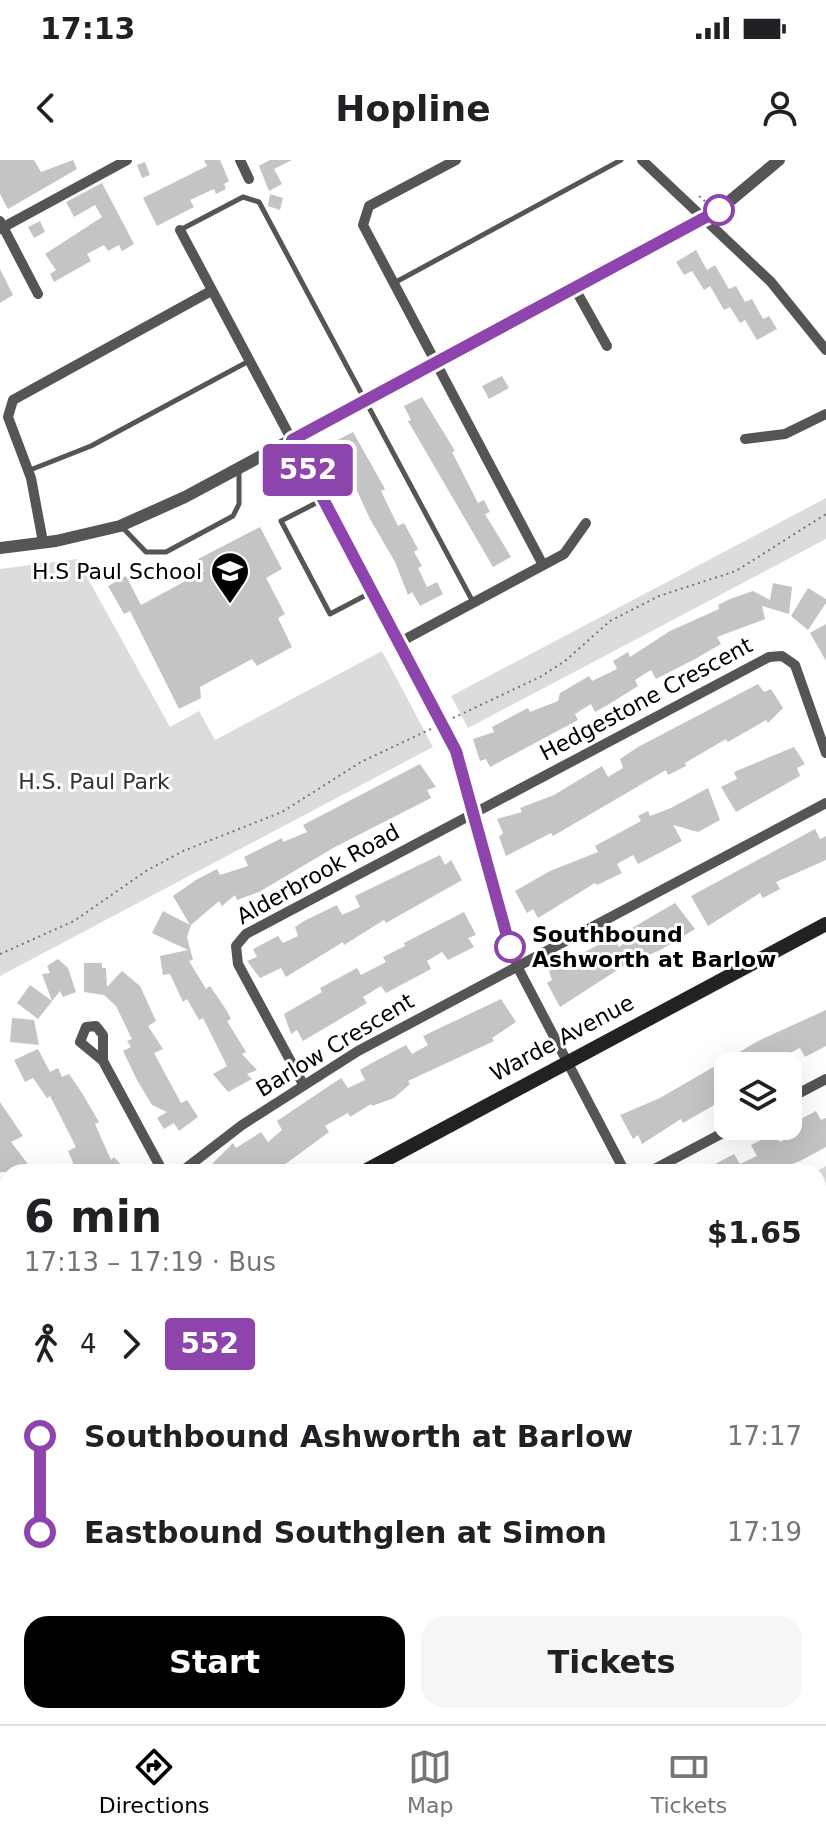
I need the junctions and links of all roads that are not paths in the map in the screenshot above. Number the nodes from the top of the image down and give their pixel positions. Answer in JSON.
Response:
{"nodes":[{"id":1,"x":127,"y":160,"type":"edge"},
{"id":2,"x":240,"y":160,"type":"edge"},
{"id":3,"x":456,"y":160,"type":"edge"},
{"id":4,"x":621,"y":160,"type":"edge"},
{"id":5,"x":642,"y":160,"type":"edge"},
{"id":6,"x":779,"y":160,"type":"edge"},
{"id":7,"x":108,"y":164,"type":"edge"},
{"id":8,"x":249,"y":179,"type":"dead end"},
{"id":9,"x":704,"y":218,"type":"junction"},
{"id":10,"x":1,"y":226,"type":"edge"},
{"id":11,"x":180,"y":230,"type":"joint"},
{"id":12,"x":393,"y":284,"type":"junction"},
{"id":13,"x":574,"y":287,"type":"junction"},
{"id":14,"x":211,"y":291,"type":"junction"},
{"id":15,"x":38,"y":294,"type":"dead end"},
{"id":16,"x":607,"y":346,"type":"dead end"},
{"id":17,"x":826,"y":350,"type":"edge"},
{"id":18,"x":249,"y":361,"type":"junction"},
{"id":19,"x":434,"y":362,"type":"junction"},
{"id":20,"x":365,"y":400,"type":"junction"},
{"id":21,"x":826,"y":414,"type":"edge"},
{"id":22,"x":745,"y":439,"type":"dead end"},
{"id":23,"x":292,"y":440,"type":"junction"},
{"id":24,"x":239,"y":466,"type":"junction"},
{"id":25,"x":29,"y":470,"type":"junction"},
{"id":26,"x":324,"y":499,"type":"junction"},
{"id":27,"x":586,"y":523,"type":"dead end"},
{"id":28,"x":120,"y":526,"type":"junction"},
{"id":29,"x":43,"y":542,"type":"junction"},
{"id":30,"x":0,"y":548,"type":"edge"},
{"id":31,"x":543,"y":565,"type":"junction"},
{"id":32,"x":373,"y":592,"type":"junction"},
{"id":33,"x":473,"y":602,"type":"junction"},
{"id":34,"x":400,"y":642,"type":"junction"},
{"id":35,"x":826,"y":753,"type":"edge"},
{"id":36,"x":826,"y":803,"type":"edge"},
{"id":37,"x":474,"y":811,"type":"junction"},
{"id":38,"x":826,"y":924,"type":"edge"},
{"id":39,"x":517,"y":966,"type":"junction"},
{"id":40,"x":103,"y":1061,"type":"dead end"},
{"id":41,"x":566,"y":1061,"type":"junction"},
{"id":42,"x":826,"y":1079,"type":"edge"},
{"id":43,"x":303,"y":1084,"type":"junction"},
{"id":44,"x":802,"y":1092,"type":"edge"},
{"id":45,"x":714,"y":1138,"type":"edge"},
{"id":46,"x":159,"y":1164,"type":"edge"},
{"id":47,"x":192,"y":1164,"type":"edge"},
{"id":48,"x":378,"y":1164,"type":"edge"},
{"id":49,"x":621,"y":1164,"type":"edge"},
{"id":50,"x":664,"y":1164,"type":"edge"}],
"edges":[{"from":1,"to":7,"type":"street"},
{"from":2,"to":8,"type":"street"},
{"from":3,"to":12,"type":"street"},
{"from":4,"to":12,"type":"lane"},
{"from":5,"to":9,"type":"street"},
{"from":6,"to":9,"type":"street"},
{"from":7,"to":10,"type":"street"},
{"from":9,"to":13,"type":"street"},
{"from":9,"to":17,"type":"street"},
{"from":10,"to":15,"type":"street"},
{"from":11,"to":14,"type":"street"},
{"from":11,"to":20,"type":"lane"},
{"from":12,"to":19,"type":"street"},
{"from":13,"to":16,"type":"street"},
{"from":13,"to":19,"type":"street"},
{"from":14,"to":18,"type":"street"},
{"from":14,"to":25,"type":"street"},
{"from":18,"to":23,"type":"street"},
{"from":18,"to":25,"type":"lane"},
{"from":19,"to":20,"type":"street"},
{"from":19,"to":31,"type":"street"},
{"from":20,"to":23,"type":"street"},
{"from":20,"to":33,"type":"lane"},
{"from":21,"to":22,"type":"street"},
{"from":23,"to":24,"type":"street"},
{"from":23,"to":26,"type":"street"},
{"from":24,"to":28,"type":"street"},
{"from":24,"to":28,"type":"lane"},
{"from":25,"to":29,"type":"street"},
{"from":26,"to":32,"type":"street"},
{"from":26,"to":32,"type":"lane"},
{"from":27,"to":31,"type":"street"},
{"from":28,"to":29,"type":"street"},
{"from":29,"to":30,"type":"street"},
{"from":31,"to":33,"type":"street"},
{"from":32,"to":34,"type":"street"},
{"from":33,"to":34,"type":"street"},
{"from":34,"to":37,"type":"street"},
{"from":35,"to":37,"type":"street","name":"Hedgestone Crescent"},
{"from":36,"to":39,"type":"street","name":"Barlow Crescent"},
{"from":37,"to":39,"type":"street"},
{"from":37,"to":43,"type":"street","name":"Alderbrook Road"},
{"from":38,"to":41,"type":"main road","name":"Warde Avenue"},
{"from":39,"to":41,"type":"street"},
{"from":39,"to":43,"type":"street","name":"Barlow Crescent"},
{"from":40,"to":46,"type":"street"},
{"from":41,"to":48,"type":"main road","name":"Warde Avenue"},
{"from":41,"to":49,"type":"street"},
{"from":42,"to":44,"type":"street"},
{"from":43,"to":47,"type":"street","name":"Barlow Crescent"},
{"from":45,"to":50,"type":"street"}]}
